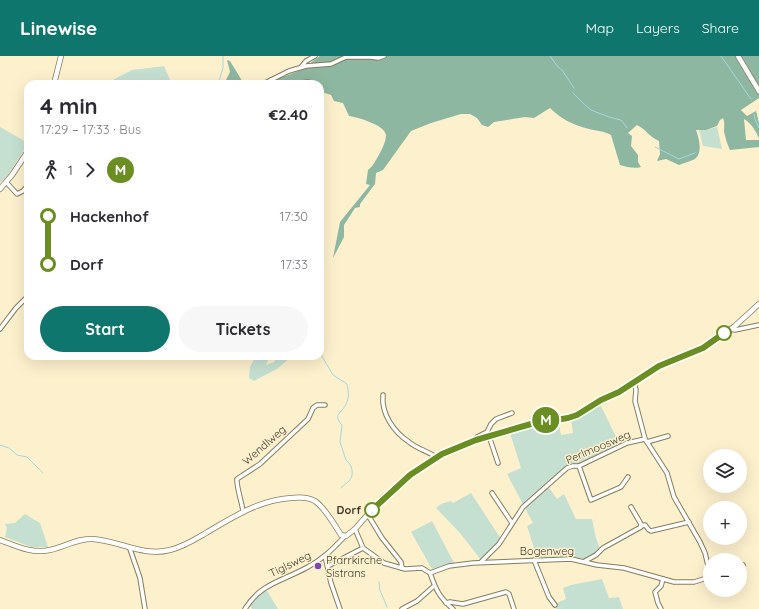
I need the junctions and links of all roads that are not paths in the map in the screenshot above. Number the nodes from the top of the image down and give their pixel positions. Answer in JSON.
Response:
{"nodes":[{"id":1,"x":61,"y":56,"type":"edge"},
{"id":2,"x":315,"y":56,"type":"edge"},
{"id":3,"x":384,"y":56,"type":"edge"},
{"id":4,"x":738,"y":56,"type":"edge"},
{"id":5,"x":302,"y":67,"type":"junction"},
{"id":6,"x":55,"y":80,"type":"edge"},
{"id":7,"x":271,"y":80,"type":"edge"},
{"id":8,"x":759,"y":91,"type":"edge"},
{"id":9,"x":24,"y":157,"type":"edge"},
{"id":10,"x":6,"y":182,"type":"junction"},
{"id":11,"x":0,"y":189,"type":"edge"},
{"id":12,"x":24,"y":190,"type":"edge"},
{"id":13,"x":24,"y":300,"type":"edge"},
{"id":14,"x":759,"y":304,"type":"edge"},
{"id":15,"x":759,"y":325,"type":"edge"},
{"id":16,"x":730,"y":329,"type":"junction"},
{"id":17,"x":0,"y":330,"type":"edge"},
{"id":18,"x":634,"y":382,"type":"junction"},
{"id":19,"x":383,"y":395,"type":"dead end"},
{"id":20,"x":325,"y":405,"type":"dead end"},
{"id":21,"x":512,"y":413,"type":"dead end"},
{"id":22,"x":489,"y":436,"type":"junction"},
{"id":23,"x":668,"y":436,"type":"dead end"},
{"id":24,"x":476,"y":440,"type":"junction"},
{"id":25,"x":646,"y":440,"type":"junction"},
{"id":26,"x":436,"y":457,"type":"junction"},
{"id":27,"x":498,"y":463,"type":"dead end"},
{"id":28,"x":579,"y":466,"type":"junction"},
{"id":29,"x":628,"y":477,"type":"dead end"},
{"id":30,"x":492,"y":493,"type":"dead end"},
{"id":31,"x":631,"y":507,"type":"dead end"},
{"id":32,"x":243,"y":511,"type":"junction"},
{"id":33,"x":368,"y":515,"type":"junction"},
{"id":34,"x":688,"y":522,"type":"junction"},
{"id":35,"x":512,"y":523,"type":"junction"},
{"id":36,"x":641,"y":526,"type":"junction"},
{"id":37,"x":355,"y":529,"type":"junction"},
{"id":38,"x":345,"y":536,"type":"junction"},
{"id":39,"x":0,"y":540,"type":"edge"},
{"id":40,"x":363,"y":548,"type":"junction"},
{"id":41,"x":130,"y":549,"type":"junction"},
{"id":42,"x":704,"y":553,"type":"edge"},
{"id":43,"x":325,"y":556,"type":"junction"},
{"id":44,"x":534,"y":560,"type":"junction"},
{"id":45,"x":585,"y":561,"type":"junction"},
{"id":46,"x":481,"y":562,"type":"junction"},
{"id":47,"x":328,"y":566,"type":"junction"},
{"id":48,"x":402,"y":568,"type":"junction"},
{"id":49,"x":430,"y":573,"type":"junction"},
{"id":50,"x":662,"y":579,"type":"junction"},
{"id":51,"x":703,"y":579,"type":"edge"},
{"id":52,"x":434,"y":586,"type":"junction"},
{"id":53,"x":446,"y":603,"type":"junction"},
{"id":54,"x":555,"y":606,"type":"dead end"},
{"id":55,"x":145,"y":609,"type":"edge"},
{"id":56,"x":245,"y":609,"type":"edge"},
{"id":57,"x":340,"y":609,"type":"edge"},
{"id":58,"x":402,"y":609,"type":"edge"},
{"id":59,"x":453,"y":609,"type":"edge"},
{"id":60,"x":514,"y":609,"type":"edge"},
{"id":61,"x":662,"y":609,"type":"edge"}],
"edges":[{"from":1,"to":6,"type":"main road"},
{"from":2,"to":5,"type":"street"},
{"from":3,"to":5,"type":"street"},
{"from":4,"to":8,"type":"main road"},
{"from":5,"to":7,"type":"street"},
{"from":9,"to":10,"type":"main road"},
{"from":10,"to":11,"type":"main road"},
{"from":10,"to":12,"type":"street"},
{"from":13,"to":17,"type":"street"},
{"from":14,"to":16,"type":"main road"},
{"from":15,"to":16,"type":"street"},
{"from":16,"to":18,"type":"main road"},
{"from":18,"to":22,"type":"main road"},
{"from":18,"to":25,"type":"street"},
{"from":19,"to":26,"type":"street"},
{"from":20,"to":32,"type":"street","name":"Wendlweg"},
{"from":21,"to":24,"type":"street"},
{"from":22,"to":24,"type":"main road"},
{"from":22,"to":27,"type":"street"},
{"from":23,"to":25,"type":"street","name":"Perlmoosweg"},
{"from":24,"to":26,"type":"main road"},
{"from":25,"to":28,"type":"street","name":"Perlmoosweg"},
{"from":25,"to":34,"type":"street"},
{"from":26,"to":33,"type":"main road"},
{"from":28,"to":29,"type":"street"},
{"from":28,"to":35,"type":"street","name":"Perlmoosweg"},
{"from":30,"to":35,"type":"street"},
{"from":31,"to":36,"type":"street"},
{"from":32,"to":38,"type":"main road"},
{"from":32,"to":41,"type":"main road"},
{"from":33,"to":37,"type":"main road"},
{"from":33,"to":48,"type":"street"},
{"from":34,"to":36,"type":"street"},
{"from":34,"to":42,"type":"street"},
{"from":35,"to":46,"type":"street","name":"Perlmoosweg"},
{"from":36,"to":45,"type":"street"},
{"from":37,"to":38,"type":"main road"},
{"from":37,"to":40,"type":"street"},
{"from":38,"to":43,"type":"street","name":"Tiglsweg"},
{"from":39,"to":41,"type":"main road"},
{"from":40,"to":47,"type":"street"},
{"from":40,"to":48,"type":"street"},
{"from":41,"to":55,"type":"street"},
{"from":43,"to":47,"type":"street"},
{"from":43,"to":56,"type":"street","name":"Tiglsweg"},
{"from":44,"to":45,"type":"street","name":"Bogenweg"},
{"from":44,"to":46,"type":"street","name":"Bogenweg"},
{"from":44,"to":54,"type":"street"},
{"from":45,"to":50,"type":"street","name":"Bogenweg"},
{"from":46,"to":49,"type":"street","name":"Bogenweg"},
{"from":47,"to":57,"type":"street"},
{"from":48,"to":49,"type":"street"},
{"from":49,"to":52,"type":"street"},
{"from":50,"to":51,"type":"street","name":"Bogenweg"},
{"from":50,"to":61,"type":"street"},
{"from":52,"to":53,"type":"street"},
{"from":52,"to":58,"type":"street"},
{"from":53,"to":59,"type":"street"},
{"from":53,"to":60,"type":"street"}]}
